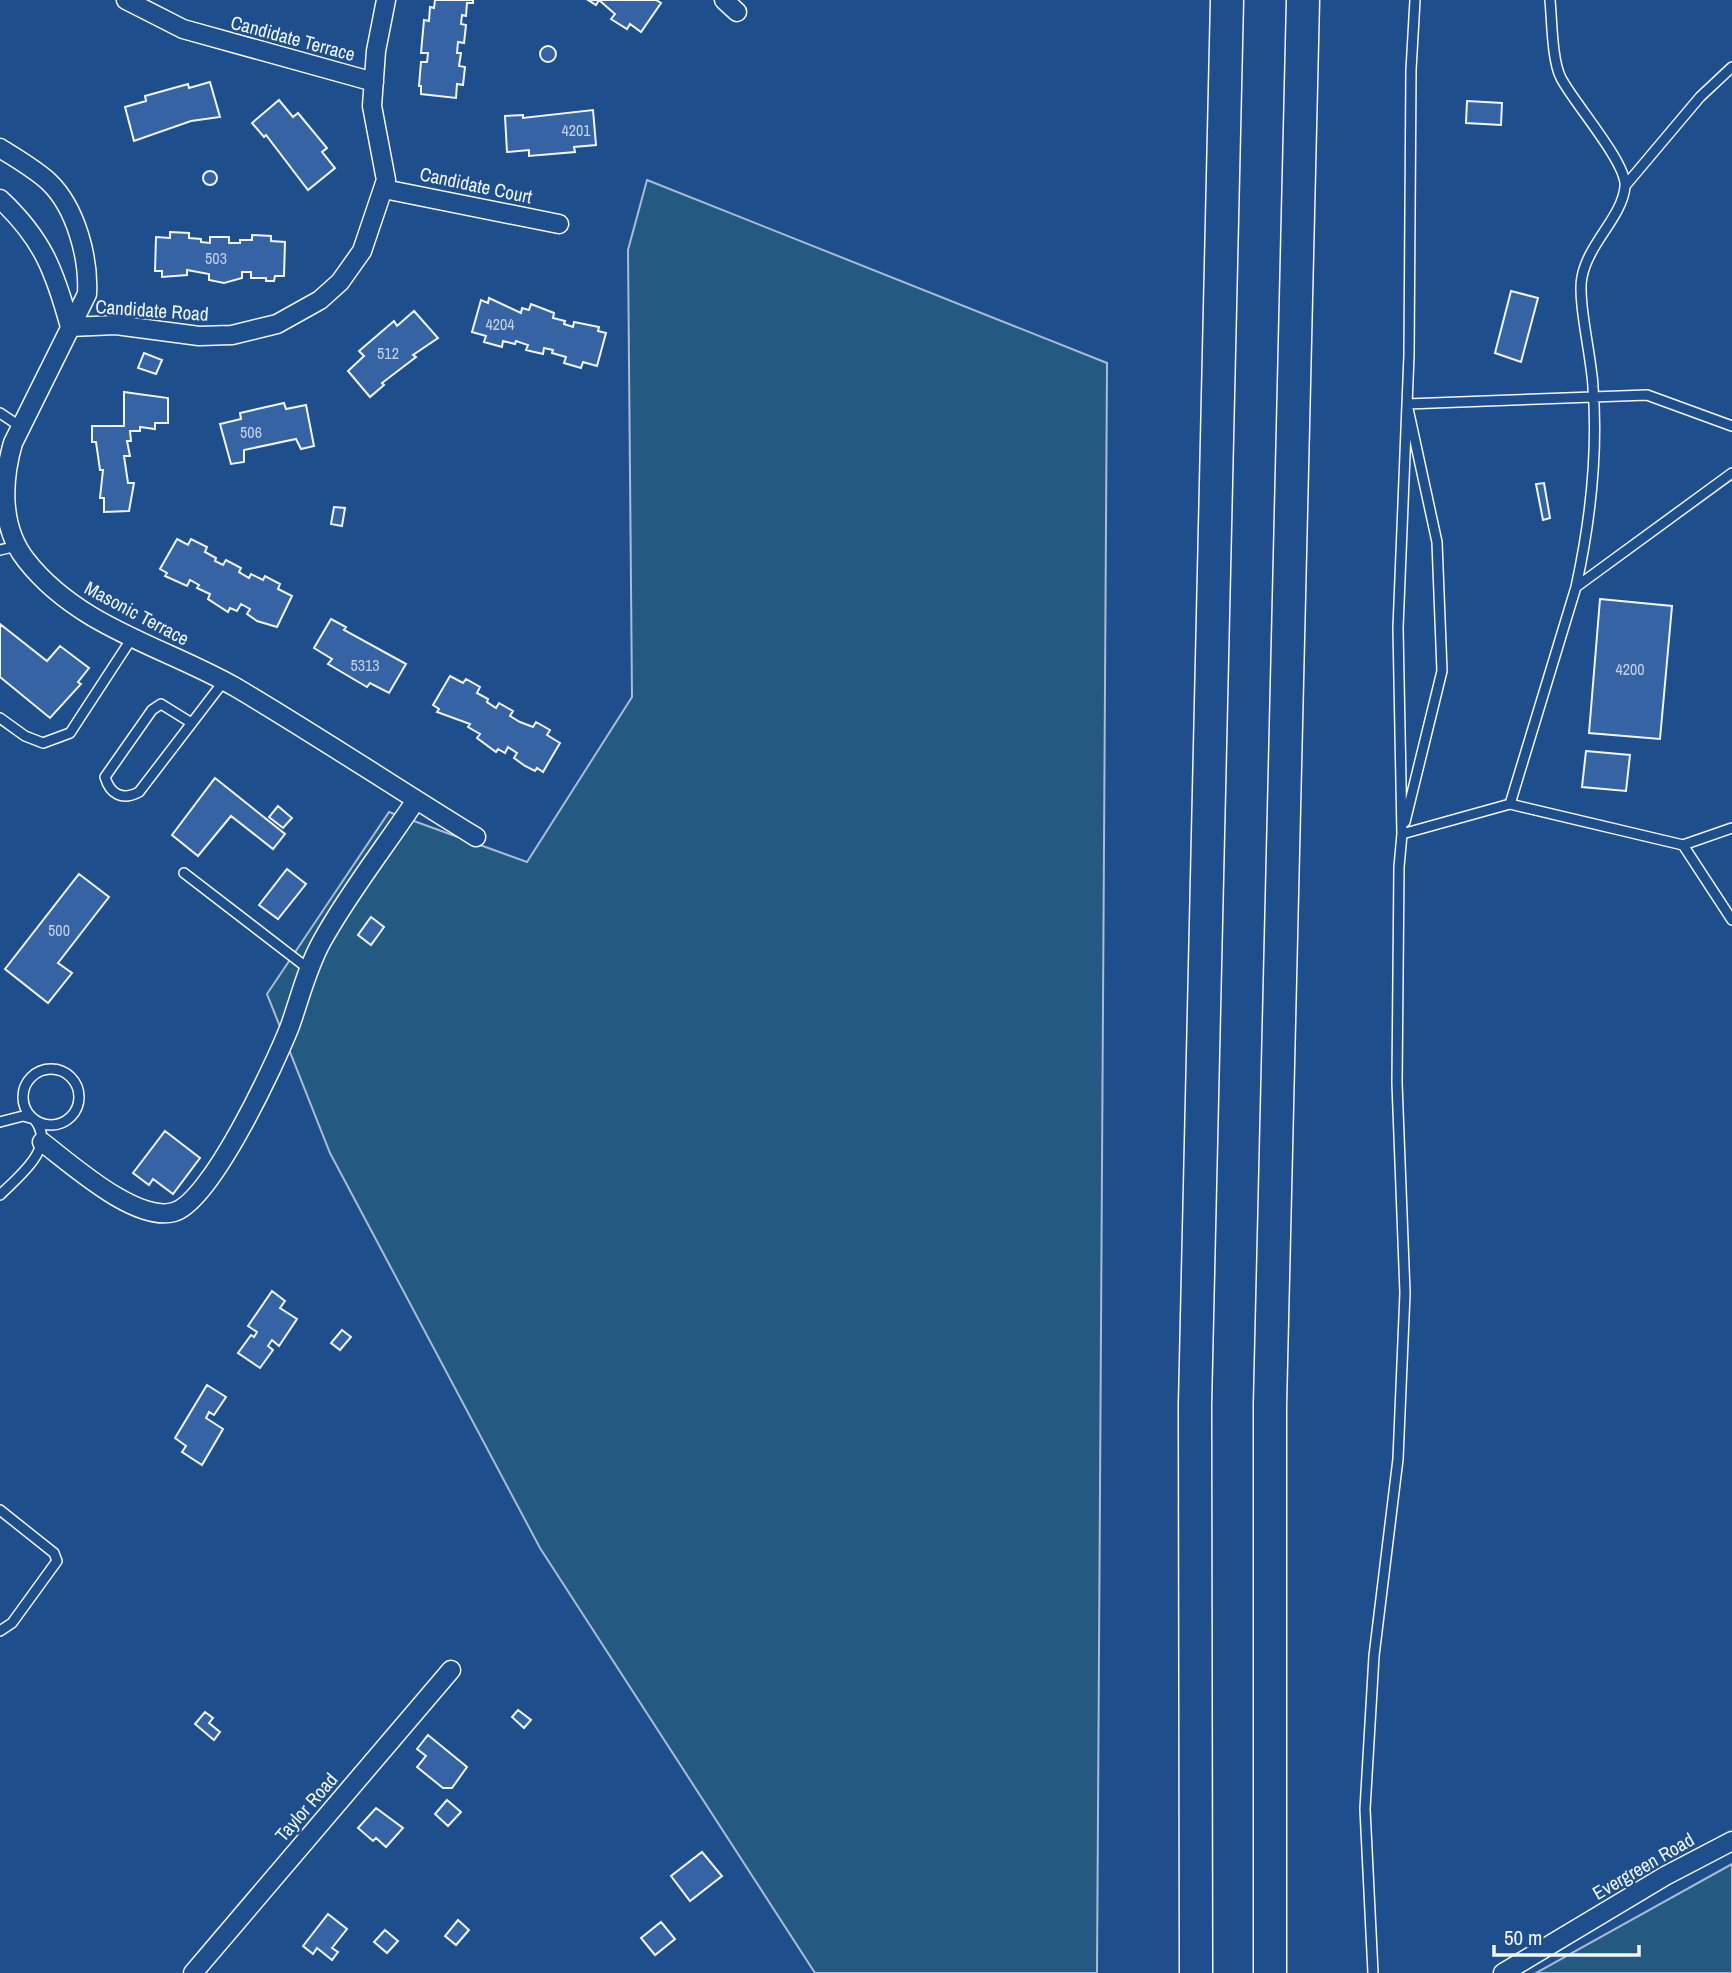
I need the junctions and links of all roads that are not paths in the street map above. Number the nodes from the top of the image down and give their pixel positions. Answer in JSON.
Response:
{"nodes":[{"id":1,"x":126,"y":0,"type":"edge"},
{"id":2,"x":386,"y":0,"type":"edge"},
{"id":3,"x":1227,"y":0,"type":"edge"},
{"id":4,"x":1303,"y":0,"type":"edge"},
{"id":5,"x":1415,"y":0,"type":"edge"},
{"id":6,"x":1549,"y":0,"type":"edge"},
{"id":7,"x":1732,"y":67,"type":"edge"},
{"id":8,"x":374,"y":82,"type":"junction"},
{"id":9,"x":0,"y":148,"type":"edge"},
{"id":10,"x":1625,"y":186,"type":"junction"},
{"id":11,"x":384,"y":189,"type":"junction"},
{"id":12,"x":0,"y":199,"type":"edge"},
{"id":13,"x":559,"y":224,"type":"dead end"},
{"id":14,"x":70,"y":327,"type":"junction"},
{"id":15,"x":1594,"y":397,"type":"junction"},
{"id":16,"x":1407,"y":404,"type":"junction"},
{"id":17,"x":0,"y":413,"type":"edge"},
{"id":18,"x":1732,"y":426,"type":"edge"},
{"id":19,"x":21,"y":427,"type":"junction"},
{"id":20,"x":1732,"y":473,"type":"edge"},
{"id":21,"x":9,"y":548,"type":"edge"},
{"id":22,"x":1576,"y":587,"type":"junction"},
{"id":23,"x":132,"y":638,"type":"junction"},
{"id":24,"x":224,"y":681,"type":"junction"},
{"id":25,"x":0,"y":718,"type":"edge"},
{"id":26,"x":190,"y":722,"type":"junction"},
{"id":27,"x":416,"y":800,"type":"junction"},
{"id":28,"x":1510,"y":804,"type":"junction"},
{"id":29,"x":1732,"y":828,"type":"edge"},
{"id":30,"x":1402,"y":834,"type":"junction"},
{"id":31,"x":476,"y":837,"type":"dead end"},
{"id":32,"x":1683,"y":845,"type":"junction"},
{"id":33,"x":184,"y":873,"type":"dead end"},
{"id":34,"x":1732,"y":920,"type":"edge"},
{"id":35,"x":310,"y":970,"type":"junction"},
{"id":36,"x":34,"y":1119,"type":"junction"},
{"id":37,"x":0,"y":1122,"type":"edge"},
{"id":38,"x":42,"y":1142,"type":"junction"},
{"id":39,"x":0,"y":1195,"type":"edge"},
{"id":40,"x":0,"y":1510,"type":"edge"},
{"id":41,"x":0,"y":1631,"type":"edge"},
{"id":42,"x":451,"y":1670,"type":"dead end"},
{"id":43,"x":1732,"y":1841,"type":"edge"},
{"id":44,"x":194,"y":1973,"type":"edge"},
{"id":45,"x":1196,"y":1973,"type":"edge"},
{"id":46,"x":1270,"y":1973,"type":"edge"},
{"id":47,"x":1373,"y":1973,"type":"edge"},
{"id":48,"x":1503,"y":1973,"type":"edge"}],
"edges":[{"from":1,"to":8,"type":"street","name":"Candidate Terrace"},
{"from":2,"to":8,"type":"street","name":"Candidate Road"},
{"from":3,"to":45,"type":"highway"},
{"from":4,"to":46,"type":"highway"},
{"from":5,"to":16,"type":"lane"},
{"from":6,"to":10,"type":"lane"},
{"from":7,"to":10,"type":"lane"},
{"from":8,"to":11,"type":"street","name":"Candidate Road"},
{"from":9,"to":14,"type":"street","name":"Masonic Terrace"},
{"from":10,"to":15,"type":"lane"},
{"from":11,"to":13,"type":"street","name":"Candidate Court"},
{"from":11,"to":14,"type":"street","name":"Candidate Road"},
{"from":12,"to":14,"type":"street"},
{"from":14,"to":19,"type":"street","name":"Masonic Terrace"},
{"from":15,"to":16,"type":"lane"},
{"from":15,"to":18,"type":"lane"},
{"from":15,"to":22,"type":"lane"},
{"from":16,"to":30,"type":"lane"},
{"from":16,"to":30,"type":"lane"},
{"from":17,"to":19,"type":"lane"},
{"from":19,"to":21,"type":"street","name":"Masonic Terrace"},
{"from":20,"to":22,"type":"lane"},
{"from":21,"to":23,"type":"street","name":"Masonic Terrace"},
{"from":22,"to":28,"type":"lane"},
{"from":23,"to":24,"type":"street","name":"Masonic Terrace"},
{"from":23,"to":25,"type":"lane"},
{"from":24,"to":26,"type":"lane"},
{"from":24,"to":27,"type":"street","name":"Masonic Terrace"},
{"from":26,"to":26,"type":"lane"},
{"from":27,"to":31,"type":"street","name":"Masonic Terrace"},
{"from":27,"to":35,"type":"street"},
{"from":28,"to":30,"type":"lane"},
{"from":28,"to":32,"type":"lane"},
{"from":29,"to":32,"type":"lane"},
{"from":30,"to":47,"type":"lane"},
{"from":32,"to":34,"type":"lane"},
{"from":33,"to":35,"type":"lane"},
{"from":35,"to":38,"type":"street"},
{"from":36,"to":36,"type":"lane"},
{"from":36,"to":37,"type":"lane"},
{"from":36,"to":38,"type":"lane"},
{"from":38,"to":39,"type":"lane"},
{"from":40,"to":41,"type":"lane"},
{"from":42,"to":44,"type":"street","name":"Taylor Road"},
{"from":43,"to":48,"type":"street","name":"Evergreen Road"}]}
